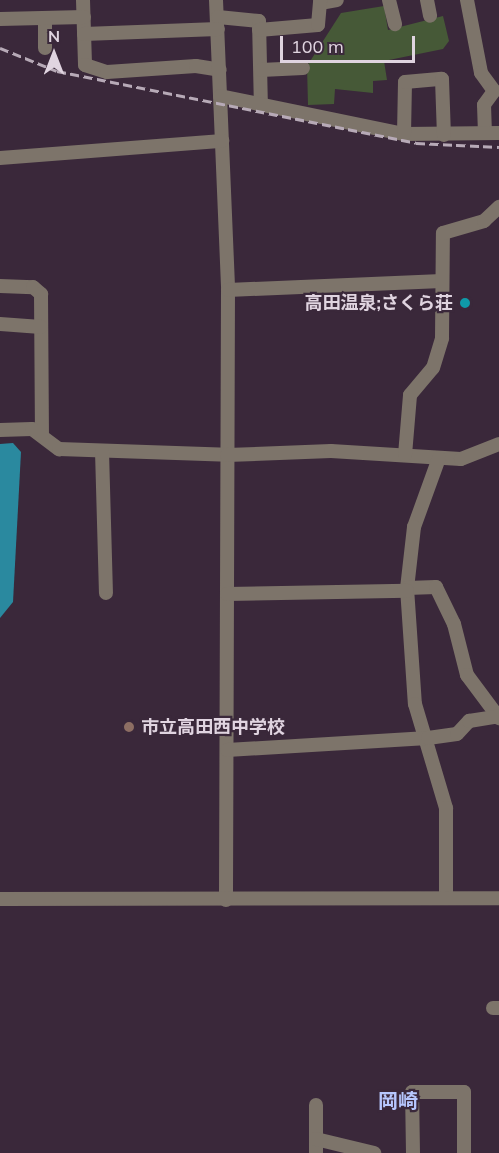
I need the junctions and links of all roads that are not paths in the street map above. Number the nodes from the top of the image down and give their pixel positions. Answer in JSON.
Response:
{"nodes":[{"id":1,"x":84,"y":0,"type":"edge"},
{"id":2,"x":216,"y":0,"type":"edge"},
{"id":3,"x":337,"y":0,"type":"edge"},
{"id":4,"x":389,"y":0,"type":"edge"},
{"id":5,"x":427,"y":0,"type":"edge"},
{"id":6,"x":467,"y":0,"type":"edge"},
{"id":7,"x":320,"y":2,"type":"edge"},
{"id":8,"x":430,"y":16,"type":"dead end"},
{"id":9,"x":84,"y":17,"type":"junction"},
{"id":10,"x":45,"y":18,"type":"junction"},
{"id":11,"x":0,"y":19,"type":"edge"},
{"id":12,"x":218,"y":23,"type":"junction"},
{"id":13,"x":395,"y":24,"type":"dead end"},
{"id":14,"x":259,"y":30,"type":"junction"},
{"id":15,"x":84,"y":34,"type":"junction"},
{"id":16,"x":45,"y":48,"type":"dead end"},
{"id":17,"x":303,"y":68,"type":"dead end"},
{"id":18,"x":220,"y":70,"type":"junction"},
{"id":19,"x":261,"y":70,"type":"junction"},
{"id":20,"x":220,"y":96,"type":"junction"},
{"id":21,"x":261,"y":106,"type":"junction"},
{"id":22,"x":492,"y":133,"type":"edge"},
{"id":23,"x":405,"y":134,"type":"junction"},
{"id":24,"x":444,"y":135,"type":"junction"},
{"id":25,"x":222,"y":141,"type":"junction"},
{"id":26,"x":0,"y":158,"type":"edge"},
{"id":27,"x":499,"y":207,"type":"edge"},
{"id":28,"x":442,"y":280,"type":"junction"},
{"id":29,"x":0,"y":286,"type":"edge"},
{"id":30,"x":228,"y":290,"type":"junction"},
{"id":31,"x":0,"y":324,"type":"edge"},
{"id":32,"x":41,"y":327,"type":"junction"},
{"id":33,"x":0,"y":430,"type":"edge"},
{"id":34,"x":42,"y":434,"type":"junction"},
{"id":35,"x":499,"y":444,"type":"edge"},
{"id":36,"x":102,"y":451,"type":"junction"},
{"id":37,"x":227,"y":455,"type":"junction"},
{"id":38,"x":405,"y":455,"type":"junction"},
{"id":39,"x":439,"y":458,"type":"junction"},
{"id":40,"x":407,"y":589,"type":"junction"},
{"id":41,"x":106,"y":593,"type":"dead end"},
{"id":42,"x":227,"y":594,"type":"junction"},
{"id":43,"x":499,"y":717,"type":"edge"},
{"id":44,"x":428,"y":738,"type":"junction"},
{"id":45,"x":227,"y":750,"type":"junction"},
{"id":46,"x":499,"y":897,"type":"edge"},
{"id":47,"x":446,"y":898,"type":"junction"},
{"id":48,"x":0,"y":899,"type":"edge"},
{"id":49,"x":226,"y":900,"type":"junction"},
{"id":50,"x":316,"y":1105,"type":"dead end"},
{"id":51,"x":316,"y":1146,"type":"edge"},
{"id":52,"x":375,"y":1153,"type":"edge"},
{"id":53,"x":413,"y":1153,"type":"edge"},
{"id":54,"x":464,"y":1153,"type":"edge"}],
"edges":[{"from":1,"to":9,"type":"street"},
{"from":2,"to":12,"type":"street"},
{"from":3,"to":7,"type":"street"},
{"from":4,"to":13,"type":"street"},
{"from":5,"to":8,"type":"street"},
{"from":6,"to":22,"type":"street"},
{"from":7,"to":14,"type":"street"},
{"from":9,"to":10,"type":"street"},
{"from":9,"to":15,"type":"street"},
{"from":10,"to":11,"type":"street"},
{"from":10,"to":16,"type":"street"},
{"from":12,"to":14,"type":"street"},
{"from":12,"to":15,"type":"street"},
{"from":12,"to":18,"type":"street"},
{"from":14,"to":19,"type":"street"},
{"from":15,"to":18,"type":"street"},
{"from":17,"to":19,"type":"street"},
{"from":18,"to":20,"type":"street"},
{"from":19,"to":21,"type":"street"},
{"from":20,"to":21,"type":"street"},
{"from":20,"to":25,"type":"street"},
{"from":21,"to":23,"type":"street"},
{"from":22,"to":24,"type":"street"},
{"from":23,"to":24,"type":"street"},
{"from":23,"to":24,"type":"street"},
{"from":25,"to":26,"type":"street"},
{"from":25,"to":30,"type":"street"},
{"from":27,"to":28,"type":"street"},
{"from":28,"to":30,"type":"street"},
{"from":28,"to":38,"type":"street"},
{"from":29,"to":32,"type":"street"},
{"from":30,"to":37,"type":"street"},
{"from":31,"to":32,"type":"street"},
{"from":32,"to":34,"type":"street"},
{"from":33,"to":34,"type":"street"},
{"from":34,"to":36,"type":"street"},
{"from":35,"to":39,"type":"street"},
{"from":36,"to":37,"type":"street"},
{"from":36,"to":41,"type":"street"},
{"from":37,"to":38,"type":"street"},
{"from":37,"to":42,"type":"street"},
{"from":38,"to":39,"type":"street"},
{"from":39,"to":40,"type":"street"},
{"from":40,"to":42,"type":"street"},
{"from":40,"to":43,"type":"street"},
{"from":40,"to":44,"type":"street"},
{"from":42,"to":45,"type":"street"},
{"from":43,"to":44,"type":"street"},
{"from":44,"to":45,"type":"street"},
{"from":44,"to":47,"type":"street"},
{"from":45,"to":49,"type":"street"},
{"from":46,"to":47,"type":"street"},
{"from":47,"to":49,"type":"street"},
{"from":48,"to":49,"type":"street"},
{"from":50,"to":51,"type":"street"},
{"from":51,"to":52,"type":"street"},
{"from":53,"to":54,"type":"street"}]}
